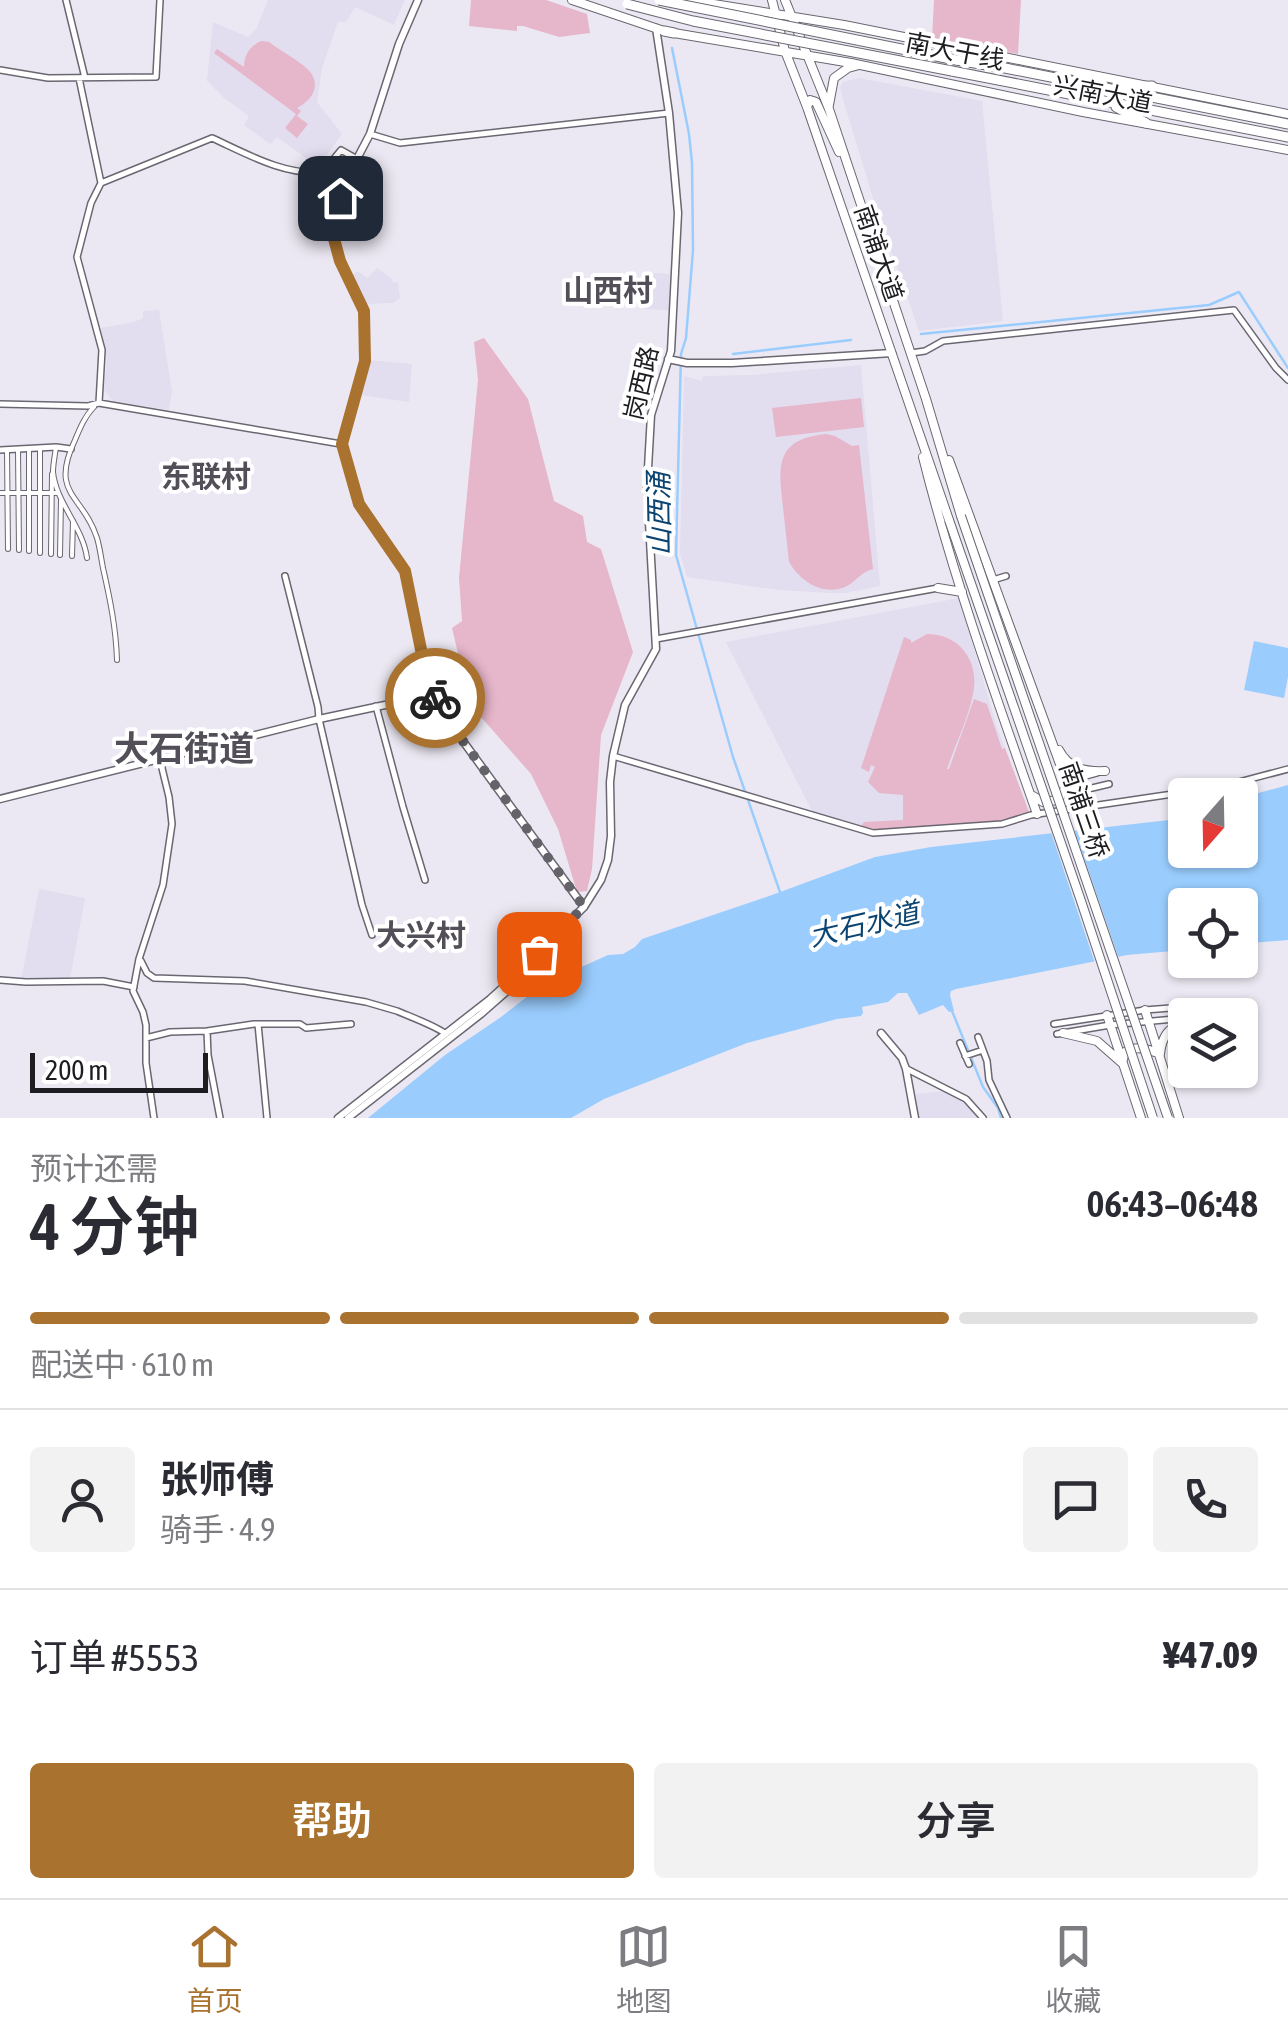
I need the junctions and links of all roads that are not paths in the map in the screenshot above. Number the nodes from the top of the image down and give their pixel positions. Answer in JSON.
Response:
{"nodes":[{"id":1,"x":66,"y":0,"type":"edge"},
{"id":2,"x":160,"y":0,"type":"edge"},
{"id":3,"x":418,"y":0,"type":"edge"},
{"id":4,"x":572,"y":0,"type":"edge"},
{"id":5,"x":614,"y":0,"type":"edge"},
{"id":6,"x":660,"y":0,"type":"edge"},
{"id":7,"x":689,"y":0,"type":"edge"},
{"id":8,"x":750,"y":0,"type":"edge"},
{"id":9,"x":772,"y":0,"type":"edge"},
{"id":10,"x":785,"y":0,"type":"edge"},
{"id":11,"x":721,"y":7,"type":"junction"},
{"id":12,"x":735,"y":9,"type":"junction"},
{"id":13,"x":776,"y":13,"type":"junction"},
{"id":14,"x":790,"y":16,"type":"junction"},
{"id":15,"x":665,"y":31,"type":"junction"},
{"id":16,"x":875,"y":32,"type":"junction"},
{"id":17,"x":704,"y":38,"type":"junction"},
{"id":18,"x":785,"y":51,"type":"junction"},
{"id":19,"x":806,"y":55,"type":"junction"},
{"id":20,"x":865,"y":66,"type":"junction"},
{"id":21,"x":0,"y":70,"type":"edge"},
{"id":22,"x":82,"y":78,"type":"junction"},
{"id":23,"x":1152,"y":86,"type":"junction"},
{"id":24,"x":1108,"y":88,"type":"junction"},
{"id":25,"x":1105,"y":101,"type":"junction"},
{"id":26,"x":807,"y":107,"type":"junction"},
{"id":27,"x":829,"y":109,"type":"junction"},
{"id":28,"x":669,"y":114,"type":"junction"},
{"id":29,"x":1288,"y":114,"type":"edge"},
{"id":30,"x":1146,"y":123,"type":"junction"},
{"id":31,"x":1288,"y":124,"type":"edge"},
{"id":32,"x":370,"y":134,"type":"junction"},
{"id":33,"x":1288,"y":137,"type":"edge"},
{"id":34,"x":1288,"y":150,"type":"edge"},
{"id":35,"x":357,"y":159,"type":"junction"},
{"id":36,"x":848,"y":169,"type":"junction"},
{"id":37,"x":101,"y":182,"type":"junction"},
{"id":38,"x":892,"y":353,"type":"junction"},
{"id":39,"x":911,"y":354,"type":"junction"},
{"id":40,"x":672,"y":360,"type":"junction"},
{"id":41,"x":1288,"y":380,"type":"edge"},
{"id":42,"x":908,"y":399,"type":"junction"},
{"id":43,"x":926,"y":399,"type":"junction"},
{"id":44,"x":99,"y":403,"type":"junction"},
{"id":45,"x":0,"y":404,"type":"edge"},
{"id":46,"x":342,"y":444,"type":"junction"},
{"id":47,"x":56,"y":447,"type":"junction"},
{"id":48,"x":29,"y":448,"type":"junction"},
{"id":49,"x":40,"y":448,"type":"junction"},
{"id":50,"x":71,"y":448,"type":"junction"},
{"id":51,"x":18,"y":449,"type":"junction"},
{"id":52,"x":3,"y":450,"type":"edge"},
{"id":53,"x":53,"y":469,"type":"junction"},
{"id":54,"x":0,"y":493,"type":"edge"},
{"id":55,"x":8,"y":493,"type":"junction"},
{"id":56,"x":18,"y":493,"type":"junction"},
{"id":57,"x":29,"y":493,"type":"junction"},
{"id":58,"x":40,"y":493,"type":"junction"},
{"id":59,"x":50,"y":493,"type":"junction"},
{"id":60,"x":60,"y":496,"type":"junction"},
{"id":61,"x":960,"y":516,"type":"joint"},
{"id":62,"x":73,"y":520,"type":"junction"},
{"id":63,"x":949,"y":520,"type":"joint"},
{"id":64,"x":8,"y":549,"type":"dead end"},
{"id":65,"x":19,"y":550,"type":"dead end"},
{"id":66,"x":29,"y":552,"type":"dead end"},
{"id":67,"x":40,"y":552,"type":"dead end"},
{"id":68,"x":51,"y":554,"type":"dead end"},
{"id":69,"x":60,"y":555,"type":"dead end"},
{"id":70,"x":72,"y":556,"type":"dead end"},
{"id":71,"x":88,"y":558,"type":"dead end"},
{"id":72,"x":956,"y":570,"type":"junction"},
{"id":73,"x":285,"y":576,"type":"dead end"},
{"id":74,"x":1006,"y":576,"type":"dead end"},
{"id":75,"x":992,"y":580,"type":"junction"},
{"id":76,"x":938,"y":588,"type":"junction"},
{"id":77,"x":962,"y":592,"type":"junction"},
{"id":78,"x":656,"y":639,"type":"junction"},
{"id":79,"x":118,"y":660,"type":"dead end"},
{"id":80,"x":427,"y":679,"type":"junction"},
{"id":81,"x":418,"y":698,"type":"junction"},
{"id":82,"x":433,"y":700,"type":"junction"},
{"id":83,"x":376,"y":706,"type":"junction"},
{"id":84,"x":319,"y":719,"type":"junction"},
{"id":85,"x":1044,"y":719,"type":"junction"},
{"id":86,"x":1008,"y":730,"type":"junction"},
{"id":87,"x":1049,"y":730,"type":"junction"},
{"id":88,"x":613,"y":756,"type":"junction"},
{"id":89,"x":160,"y":760,"type":"junction"},
{"id":90,"x":1288,"y":769,"type":"edge"},
{"id":91,"x":1105,"y":771,"type":"joint"},
{"id":92,"x":1109,"y":784,"type":"dead end"},
{"id":93,"x":1068,"y":787,"type":"junction"},
{"id":94,"x":1030,"y":794,"type":"junction"},
{"id":95,"x":0,"y":800,"type":"edge"},
{"id":96,"x":1076,"y":808,"type":"junction"},
{"id":97,"x":1038,"y":814,"type":"junction"},
{"id":98,"x":425,"y":880,"type":"dead end"},
{"id":99,"x":584,"y":907,"type":"junction"},
{"id":100,"x":372,"y":935,"type":"dead end"},
{"id":101,"x":139,"y":959,"type":"junction"},
{"id":102,"x":0,"y":980,"type":"edge"},
{"id":103,"x":134,"y":987,"type":"junction"},
{"id":104,"x":1168,"y":1008,"type":"edge"},
{"id":105,"x":1145,"y":1010,"type":"junction"},
{"id":106,"x":1168,"y":1019,"type":"edge"},
{"id":107,"x":1108,"y":1020,"type":"junction"},
{"id":108,"x":1148,"y":1020,"type":"junction"},
{"id":109,"x":258,"y":1024,"type":"junction"},
{"id":110,"x":350,"y":1024,"type":"dead end"},
{"id":111,"x":1054,"y":1024,"type":"dead end"},
{"id":112,"x":1168,"y":1029,"type":"edge"},
{"id":113,"x":208,"y":1031,"type":"junction"},
{"id":114,"x":881,"y":1033,"type":"dead end"},
{"id":115,"x":1060,"y":1033,"type":"joint"},
{"id":116,"x":448,"y":1036,"type":"junction"},
{"id":117,"x":978,"y":1037,"type":"dead end"},
{"id":118,"x":146,"y":1038,"type":"junction"},
{"id":119,"x":960,"y":1043,"type":"dead end"},
{"id":120,"x":983,"y":1050,"type":"junction"},
{"id":121,"x":1160,"y":1054,"type":"junction"},
{"id":122,"x":966,"y":1056,"type":"junction"},
{"id":123,"x":1122,"y":1062,"type":"junction"},
{"id":124,"x":969,"y":1064,"type":"dead end"},
{"id":125,"x":906,"y":1069,"type":"junction"},
{"id":126,"x":154,"y":1118,"type":"edge"},
{"id":127,"x":220,"y":1118,"type":"edge"},
{"id":128,"x":267,"y":1118,"type":"edge"},
{"id":129,"x":338,"y":1118,"type":"edge"},
{"id":130,"x":348,"y":1118,"type":"edge"},
{"id":131,"x":915,"y":1118,"type":"edge"},
{"id":132,"x":983,"y":1118,"type":"edge"},
{"id":133,"x":1007,"y":1118,"type":"edge"},
{"id":134,"x":1141,"y":1118,"type":"edge"},
{"id":135,"x":1153,"y":1118,"type":"edge"},
{"id":136,"x":1168,"y":1118,"type":"edge"},
{"id":137,"x":1179,"y":1118,"type":"edge"}],
"edges":[{"from":1,"to":22,"type":"street"},
{"from":2,"to":22,"type":"street"},
{"from":3,"to":32,"type":"street"},
{"from":4,"to":15,"type":"main road","name":"兴南大道"},
{"from":5,"to":25,"type":"highway","name":"南大干线","bridge":true},
{"from":6,"to":24,"type":"highway","name":"南大干线","bridge":true},
{"from":7,"to":11,"type":"main road"},
{"from":8,"to":12,"type":"main road"},
{"from":9,"to":13,"type":"main road","name":"南浦大道"},
{"from":10,"to":14,"type":"main road","name":"南浦大道"},
{"from":11,"to":12,"type":"main road"},
{"from":11,"to":17,"type":"main road"},
{"from":12,"to":13,"type":"main road"},
{"from":13,"to":14,"type":"main road","name":"兴南大道"},
{"from":13,"to":18,"type":"main road","name":"南浦大道"},
{"from":14,"to":16,"type":"main road","name":"兴南大道"},
{"from":14,"to":19,"type":"main road","name":"南浦大道"},
{"from":15,"to":17,"type":"main road","name":"兴南大道"},
{"from":15,"to":28,"type":"street","name":"岗西路"},
{"from":16,"to":20,"type":"main road"},
{"from":16,"to":23,"type":"main road","name":"兴南大道"},
{"from":17,"to":18,"type":"main road","name":"兴南大道"},
{"from":18,"to":19,"type":"main road","name":"兴南大道"},
{"from":18,"to":26,"type":"main road","name":"南浦大道"},
{"from":19,"to":20,"type":"main road","name":"兴南大道"},
{"from":19,"to":27,"type":"main road","name":"南浦大道"},
{"from":20,"to":27,"type":"main road"},
{"from":20,"to":30,"type":"main road","name":"兴南大道"},
{"from":21,"to":22,"type":"street"},
{"from":22,"to":37,"type":"street"},
{"from":23,"to":24,"type":"highway"},
{"from":23,"to":29,"type":"main road","name":"兴南大道"},
{"from":24,"to":31,"type":"highway","name":"南大干线"},
{"from":25,"to":30,"type":"highway"},
{"from":25,"to":33,"type":"highway","name":"南大干线"},
{"from":26,"to":36,"type":"main road"},
{"from":26,"to":38,"type":"main road","name":"南浦大道"},
{"from":27,"to":36,"type":"main road","name":"南浦大道"},
{"from":28,"to":32,"type":"street"},
{"from":28,"to":40,"type":"street","name":"岗西路"},
{"from":30,"to":34,"type":"main road","name":"兴南大道"},
{"from":32,"to":35,"type":"street"},
{"from":35,"to":37,"type":"street"},
{"from":35,"to":46,"type":"street"},
{"from":36,"to":39,"type":"main road","name":"南浦大道"},
{"from":37,"to":44,"type":"street"},
{"from":38,"to":40,"type":"street"},
{"from":38,"to":42,"type":"main road","name":"南浦大道"},
{"from":39,"to":41,"type":"street"},
{"from":39,"to":43,"type":"main road","name":"南浦大道"},
{"from":40,"to":78,"type":"street","name":"岗西路"},
{"from":42,"to":63,"type":"main road","name":"南浦大道"},
{"from":42,"to":72,"type":"main road"},
{"from":43,"to":61,"type":"main road","name":"南浦大道"},
{"from":43,"to":75,"type":"main road"},
{"from":44,"to":45,"type":"street"},
{"from":44,"to":46,"type":"street"},
{"from":44,"to":50,"type":"street"},
{"from":46,"to":80,"type":"street"},
{"from":47,"to":49,"type":"street"},
{"from":47,"to":50,"type":"street"},
{"from":47,"to":53,"type":"street"},
{"from":48,"to":49,"type":"street"},
{"from":48,"to":51,"type":"street"},
{"from":48,"to":57,"type":"street"},
{"from":49,"to":58,"type":"street"},
{"from":50,"to":79,"type":"street"},
{"from":51,"to":52,"type":"street"},
{"from":51,"to":56,"type":"street"},
{"from":52,"to":55,"type":"street"},
{"from":53,"to":59,"type":"street"},
{"from":53,"to":60,"type":"street"},
{"from":54,"to":55,"type":"street"},
{"from":55,"to":56,"type":"street"},
{"from":55,"to":64,"type":"street"},
{"from":56,"to":57,"type":"street"},
{"from":56,"to":65,"type":"street"},
{"from":57,"to":58,"type":"street"},
{"from":57,"to":66,"type":"street"},
{"from":58,"to":59,"type":"street"},
{"from":58,"to":67,"type":"street"},
{"from":59,"to":60,"type":"street"},
{"from":59,"to":68,"type":"street"},
{"from":60,"to":62,"type":"street"},
{"from":60,"to":69,"type":"street"},
{"from":61,"to":136,"type":"main road","name":"南浦三桥","bridge":true},
{"from":62,"to":70,"type":"street"},
{"from":62,"to":71,"type":"street"},
{"from":63,"to":135,"type":"main road","name":"南浦三桥","bridge":true},
{"from":72,"to":76,"type":"main road"},
{"from":72,"to":77,"type":"main road"},
{"from":73,"to":84,"type":"street"},
{"from":74,"to":75,"type":"street"},
{"from":75,"to":85,"type":"main road"},
{"from":76,"to":77,"type":"main road"},
{"from":76,"to":78,"type":"street"},
{"from":77,"to":86,"type":"main road"},
{"from":78,"to":88,"type":"street","name":"岗西路"},
{"from":80,"to":81,"type":"street"},
{"from":80,"to":82,"type":"street"},
{"from":81,"to":82,"type":"street"},
{"from":81,"to":83,"type":"street"},
{"from":82,"to":99,"type":"street"},
{"from":83,"to":84,"type":"street"},
{"from":83,"to":98,"type":"street"},
{"from":84,"to":89,"type":"street"},
{"from":84,"to":100,"type":"street"},
{"from":85,"to":86,"type":"main road"},
{"from":85,"to":87,"type":"main road"},
{"from":86,"to":94,"type":"main road"},
{"from":87,"to":91,"type":"main road"},
{"from":87,"to":93,"type":"main road"},
{"from":88,"to":97,"type":"street"},
{"from":88,"to":99,"type":"street","name":"岗西路"},
{"from":89,"to":95,"type":"street"},
{"from":89,"to":101,"type":"street"},
{"from":90,"to":96,"type":"street"},
{"from":91,"to":93,"type":"street"},
{"from":92,"to":93,"type":"street"},
{"from":93,"to":94,"type":"main road"},
{"from":93,"to":96,"type":"main road"},
{"from":94,"to":97,"type":"main road"},
{"from":96,"to":97,"type":"street"},
{"from":99,"to":116,"type":"street","name":"岗西路"},
{"from":101,"to":103,"type":"street"},
{"from":101,"to":116,"type":"street"},
{"from":102,"to":103,"type":"street"},
{"from":103,"to":118,"type":"street"},
{"from":104,"to":105,"type":"street"},
{"from":105,"to":107,"type":"street"},
{"from":105,"to":108,"type":"main road"},
{"from":106,"to":108,"type":"street"},
{"from":107,"to":108,"type":"street"},
{"from":107,"to":111,"type":"street"},
{"from":107,"to":115,"type":"street"},
{"from":107,"to":123,"type":"main road"},
{"from":108,"to":121,"type":"main road"},
{"from":109,"to":110,"type":"street"},
{"from":109,"to":113,"type":"street"},
{"from":109,"to":128,"type":"street"},
{"from":112,"to":121,"type":"main road"},
{"from":113,"to":118,"type":"street"},
{"from":113,"to":127,"type":"street"},
{"from":114,"to":125,"type":"street"},
{"from":115,"to":123,"type":"main road"},
{"from":116,"to":129,"type":"street"},
{"from":116,"to":130,"type":"street"},
{"from":117,"to":120,"type":"street"},
{"from":118,"to":126,"type":"street"},
{"from":119,"to":122,"type":"street"},
{"from":120,"to":122,"type":"street"},
{"from":120,"to":133,"type":"street"},
{"from":121,"to":123,"type":"main road"},
{"from":121,"to":137,"type":"main road"},
{"from":122,"to":124,"type":"street"},
{"from":123,"to":134,"type":"main road"},
{"from":125,"to":131,"type":"street"},
{"from":125,"to":132,"type":"street"}]}
